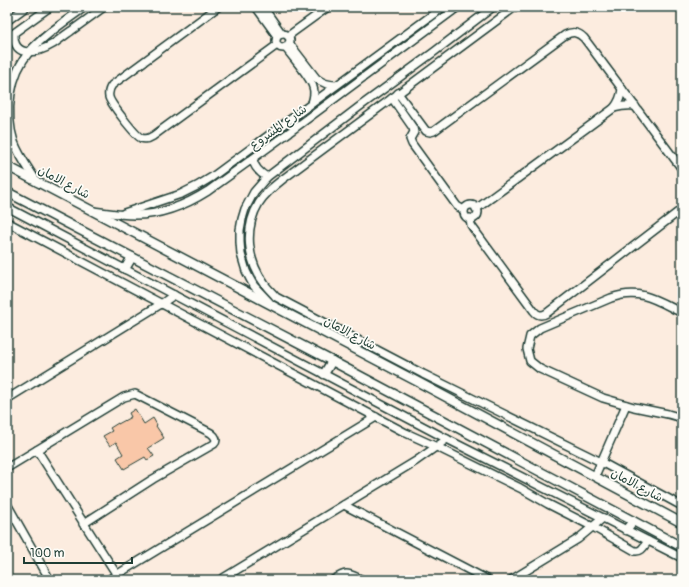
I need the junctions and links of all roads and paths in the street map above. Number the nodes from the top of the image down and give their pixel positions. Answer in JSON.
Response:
{"nodes":[{"id":1,"x":26,"y":7,"type":"edge"},
{"id":2,"x":50,"y":7,"type":"edge"},
{"id":3,"x":85,"y":7,"type":"edge"},
{"id":4,"x":104,"y":7,"type":"edge"},
{"id":5,"x":218,"y":7,"type":"edge"},
{"id":6,"x":256,"y":7,"type":"edge"},
{"id":7,"x":263,"y":7,"type":"edge"},
{"id":8,"x":328,"y":7,"type":"edge"},
{"id":9,"x":443,"y":7,"type":"edge"},
{"id":10,"x":458,"y":7,"type":"edge"},
{"id":11,"x":493,"y":7,"type":"edge"},
{"id":12,"x":515,"y":7,"type":"edge"},
{"id":13,"x":7,"y":21,"type":"edge"},
{"id":14,"x":14,"y":34,"type":"junction"},
{"id":15,"x":7,"y":38,"type":"edge"},
{"id":16,"x":284,"y":39,"type":"junction"},
{"id":17,"x":29,"y":52,"type":"junction"},
{"id":18,"x":434,"y":52,"type":"junction"},
{"id":19,"x":441,"y":62,"type":"junction"},
{"id":20,"x":336,"y":85,"type":"junction"},
{"id":21,"x":622,"y":89,"type":"junction"},
{"id":22,"x":395,"y":96,"type":"junction"},
{"id":23,"x":312,"y":102,"type":"junction"},
{"id":24,"x":635,"y":106,"type":"junction"},
{"id":25,"x":359,"y":107,"type":"junction"},
{"id":26,"x":614,"y":108,"type":"junction"},
{"id":27,"x":367,"y":116,"type":"junction"},
{"id":28,"x":285,"y":123,"type":"junction"},
{"id":29,"x":291,"y":131,"type":"junction"},
{"id":30,"x":253,"y":159,"type":"junction"},
{"id":31,"x":7,"y":166,"type":"edge"},
{"id":32,"x":682,"y":169,"type":"edge"},
{"id":33,"x":267,"y":178,"type":"junction"},
{"id":34,"x":37,"y":182,"type":"junction"},
{"id":35,"x":7,"y":192,"type":"edge"},
{"id":36,"x":7,"y":207,"type":"edge"},
{"id":37,"x":476,"y":209,"type":"junction"},
{"id":38,"x":682,"y":209,"type":"edge"},
{"id":39,"x":91,"y":210,"type":"junction"},
{"id":40,"x":464,"y":210,"type":"junction"},
{"id":41,"x":120,"y":215,"type":"junction"},
{"id":42,"x":470,"y":218,"type":"junction"},
{"id":43,"x":7,"y":222,"type":"edge"},
{"id":44,"x":132,"y":257,"type":"junction"},
{"id":45,"x":125,"y":269,"type":"junction"},
{"id":46,"x":174,"y":295,"type":"junction"},
{"id":47,"x":161,"y":304,"type":"junction"},
{"id":48,"x":273,"y":306,"type":"junction"},
{"id":49,"x":682,"y":313,"type":"edge"},
{"id":50,"x":332,"y":361,"type":"junction"},
{"id":51,"x":324,"y":374,"type":"junction"},
{"id":52,"x":7,"y":399,"type":"edge"},
{"id":53,"x":626,"y":405,"type":"junction"},
{"id":54,"x":376,"y":417,"type":"junction"},
{"id":55,"x":682,"y":418,"type":"edge"},
{"id":56,"x":447,"y":439,"type":"junction"},
{"id":57,"x":437,"y":447,"type":"junction"},
{"id":58,"x":37,"y":450,"type":"junction"},
{"id":59,"x":601,"y":462,"type":"junction"},
{"id":60,"x":7,"y":468,"type":"edge"},
{"id":61,"x":595,"y":476,"type":"junction"},
{"id":62,"x":7,"y":504,"type":"edge"},
{"id":63,"x":344,"y":505,"type":"junction"},
{"id":64,"x":682,"y":506,"type":"edge"},
{"id":65,"x":603,"y":518,"type":"junction"},
{"id":66,"x":633,"y":521,"type":"junction"},
{"id":67,"x":682,"y":523,"type":"edge"},
{"id":68,"x":83,"y":524,"type":"junction"},
{"id":69,"x":593,"y":527,"type":"junction"},
{"id":70,"x":626,"y":530,"type":"junction"},
{"id":71,"x":648,"y":541,"type":"junction"},
{"id":72,"x":682,"y":547,"type":"edge"},
{"id":73,"x":682,"y":558,"type":"edge"},
{"id":74,"x":117,"y":575,"type":"junction"},
{"id":75,"x":50,"y":580,"type":"edge"},
{"id":76,"x":108,"y":580,"type":"edge"},
{"id":77,"x":220,"y":580,"type":"edge"},
{"id":78,"x":333,"y":580,"type":"edge"},
{"id":79,"x":363,"y":580,"type":"edge"},
{"id":80,"x":488,"y":580,"type":"edge"},
{"id":81,"x":511,"y":580,"type":"edge"}],
"edges":[{"from":1,"to":13,"type":"street"},
{"from":2,"to":14,"type":"street"},
{"from":3,"to":17,"type":"street"},
{"from":4,"to":17,"type":"street"},
{"from":5,"to":16,"type":"street"},
{"from":6,"to":16,"type":"street"},
{"from":7,"to":16,"type":"street"},
{"from":8,"to":16,"type":"street"},
{"from":9,"to":20,"type":"street"},
{"from":10,"to":29,"type":"street","name":"شارع المشروع"},
{"from":11,"to":18,"type":"street"},
{"from":12,"to":19,"type":"street"},
{"from":14,"to":15,"type":"street"},
{"from":14,"to":17,"type":"street"},
{"from":16,"to":20,"type":"street"},
{"from":16,"to":23,"type":"street"},
{"from":17,"to":34,"type":"street"},
{"from":18,"to":19,"type":"street"},
{"from":18,"to":25,"type":"street"},
{"from":19,"to":22,"type":"street"},
{"from":20,"to":23,"type":"street"},
{"from":21,"to":22,"type":"street"},
{"from":21,"to":24,"type":"street"},
{"from":21,"to":26,"type":"street"},
{"from":22,"to":27,"type":"street"},
{"from":22,"to":40,"type":"street"},
{"from":23,"to":28,"type":"street"},
{"from":24,"to":26,"type":"street"},
{"from":24,"to":32,"type":"street"},
{"from":25,"to":27,"type":"street"},
{"from":25,"to":33,"type":"street"},
{"from":26,"to":37,"type":"street"},
{"from":27,"to":59,"type":"street"},
{"from":28,"to":29,"type":"street"},
{"from":28,"to":41,"type":"street"},
{"from":29,"to":30,"type":"street","name":"شارع المشروع"},
{"from":30,"to":33,"type":"street"},
{"from":30,"to":41,"type":"street","name":"شارع المشروع"},
{"from":31,"to":34,"type":"street","name":"شارع الامان"},
{"from":33,"to":48,"type":"street"},
{"from":34,"to":39,"type":"street","name":"شارع الامان"},
{"from":35,"to":44,"type":"street"},
{"from":36,"to":45,"type":"street"},
{"from":37,"to":40,"type":"street"},
{"from":37,"to":42,"type":"street"},
{"from":38,"to":42,"type":"street"},
{"from":39,"to":41,"type":"street","name":"شارع المشروع"},
{"from":39,"to":48,"type":"street","name":"شارع الامان"},
{"from":40,"to":42,"type":"street"},
{"from":43,"to":47,"type":"street"},
{"from":44,"to":45,"type":"street"},
{"from":44,"to":50,"type":"street"},
{"from":45,"to":46,"type":"street"},
{"from":46,"to":47,"type":"street"},
{"from":46,"to":51,"type":"street"},
{"from":47,"to":52,"type":"street"},
{"from":47,"to":54,"type":"street"},
{"from":48,"to":61,"type":"street","name":"شارع الامان"},
{"from":49,"to":53,"type":"street"},
{"from":50,"to":51,"type":"street"},
{"from":50,"to":66,"type":"street"},
{"from":51,"to":56,"type":"street"},
{"from":53,"to":55,"type":"street"},
{"from":53,"to":59,"type":"street"},
{"from":54,"to":57,"type":"street"},
{"from":54,"to":74,"type":"street"},
{"from":56,"to":57,"type":"street"},
{"from":56,"to":65,"type":"street"},
{"from":57,"to":63,"type":"street"},
{"from":57,"to":69,"type":"street"},
{"from":58,"to":60,"type":"street"},
{"from":58,"to":68,"type":"street"},
{"from":58,"to":68,"type":"street"},
{"from":59,"to":61,"type":"street"},
{"from":59,"to":64,"type":"street"},
{"from":61,"to":67,"type":"street","name":"شارع الامان"},
{"from":62,"to":75,"type":"street"},
{"from":63,"to":77,"type":"street"},
{"from":63,"to":80,"type":"street"},
{"from":65,"to":69,"type":"street"},
{"from":65,"to":70,"type":"street"},
{"from":66,"to":70,"type":"street"},
{"from":66,"to":72,"type":"street"},
{"from":68,"to":74,"type":"street"},
{"from":69,"to":71,"type":"street"},
{"from":69,"to":81,"type":"street"},
{"from":70,"to":71,"type":"street"},
{"from":71,"to":73,"type":"street"},
{"from":74,"to":76,"type":"street"},
{"from":78,"to":79,"type":"street"}]}
